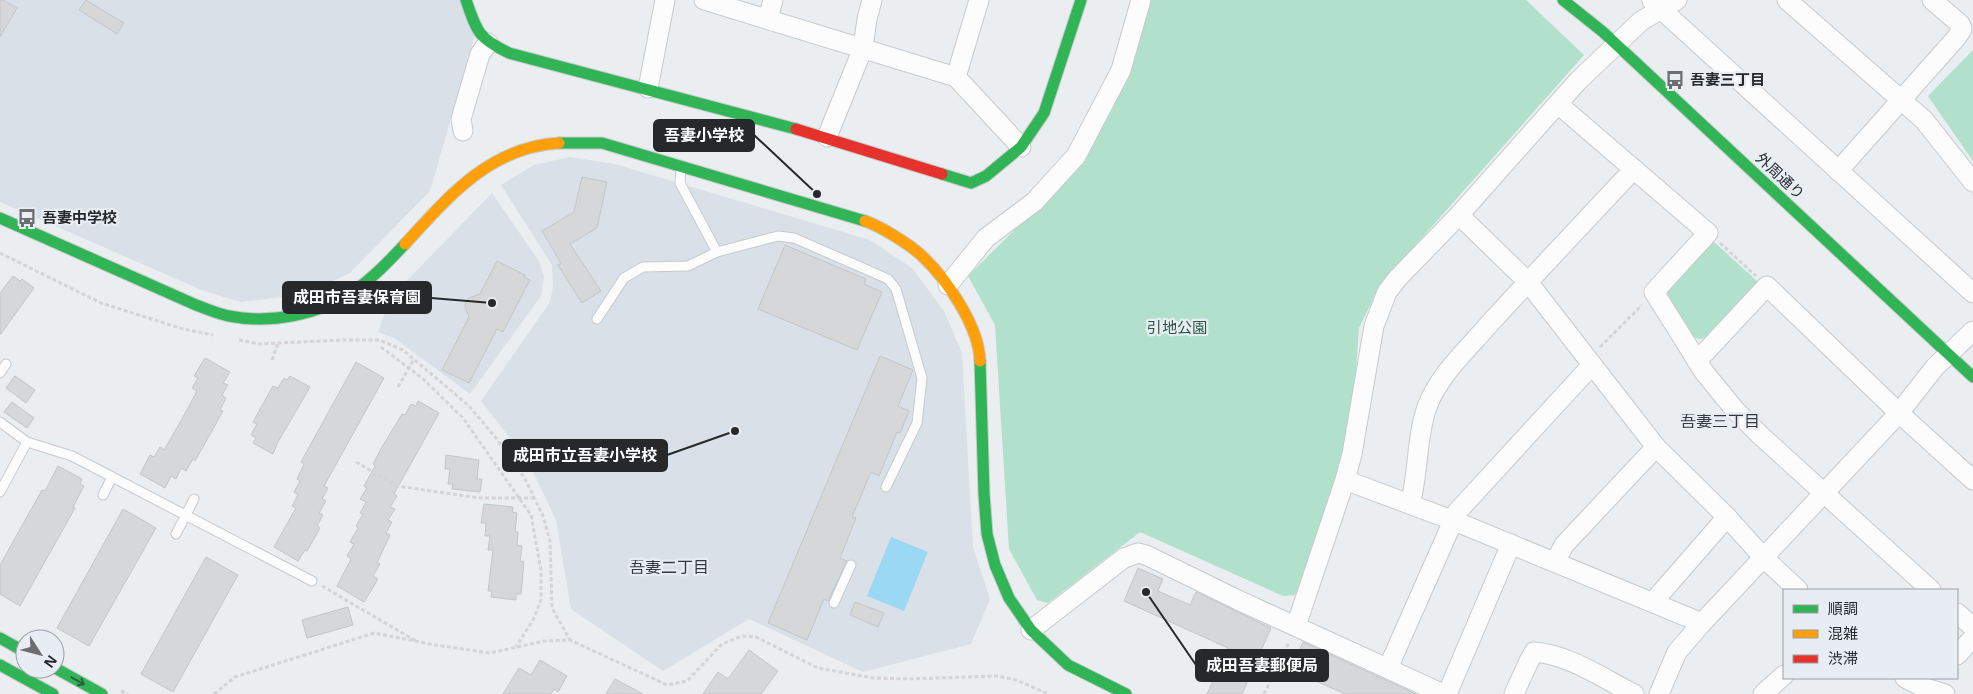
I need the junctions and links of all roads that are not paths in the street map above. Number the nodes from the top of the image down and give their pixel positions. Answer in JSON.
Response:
{"nodes":[{"id":1,"x":466,"y":0,"type":"edge"},
{"id":2,"x":665,"y":0,"type":"edge"},
{"id":3,"x":704,"y":0,"type":"edge"},
{"id":4,"x":773,"y":0,"type":"edge"},
{"id":5,"x":872,"y":0,"type":"edge"},
{"id":6,"x":979,"y":0,"type":"edge"},
{"id":7,"x":1081,"y":0,"type":"edge"},
{"id":8,"x":1142,"y":0,"type":"edge"},
{"id":9,"x":1563,"y":0,"type":"edge"},
{"id":10,"x":1677,"y":0,"type":"edge"},
{"id":11,"x":1787,"y":0,"type":"edge"},
{"id":12,"x":1932,"y":0,"type":"edge"},
{"id":13,"x":1656,"y":5,"type":"edge"},
{"id":14,"x":768,"y":19,"type":"junction"},
{"id":15,"x":488,"y":44,"type":"junction"},
{"id":16,"x":1616,"y":45,"type":"junction"},
{"id":17,"x":863,"y":48,"type":"junction"},
{"id":18,"x":956,"y":77,"type":"junction"},
{"id":19,"x":648,"y":88,"type":"junction"},
{"id":20,"x":1902,"y":101,"type":"junction"},
{"id":21,"x":1558,"y":104,"type":"junction"},
{"id":22,"x":463,"y":130,"type":"dead end"},
{"id":23,"x":827,"y":137,"type":"junction"},
{"id":24,"x":1021,"y":147,"type":"junction"},
{"id":25,"x":681,"y":165,"type":"junction"},
{"id":26,"x":1634,"y":169,"type":"junction"},
{"id":27,"x":1838,"y":171,"type":"junction"},
{"id":28,"x":1973,"y":182,"type":"edge"},
{"id":29,"x":1459,"y":215,"type":"junction"},
{"id":30,"x":0,"y":218,"type":"edge"},
{"id":31,"x":717,"y":252,"type":"junction"},
{"id":32,"x":1528,"y":282,"type":"junction"},
{"id":33,"x":948,"y":285,"type":"junction"},
{"id":34,"x":1973,"y":293,"type":"edge"},
{"id":35,"x":597,"y":319,"type":"dead end"},
{"id":36,"x":1973,"y":331,"type":"edge"},
{"id":37,"x":1949,"y":354,"type":"junction"},
{"id":38,"x":1697,"y":361,"type":"junction"},
{"id":39,"x":1590,"y":362,"type":"junction"},
{"id":40,"x":6,"y":364,"type":"dead end"},
{"id":41,"x":0,"y":373,"type":"edge"},
{"id":42,"x":1973,"y":377,"type":"edge"},
{"id":43,"x":1899,"y":413,"type":"junction"},
{"id":44,"x":0,"y":422,"type":"edge"},
{"id":45,"x":27,"y":442,"type":"junction"},
{"id":46,"x":1656,"y":447,"type":"junction"},
{"id":47,"x":112,"y":477,"type":"junction"},
{"id":48,"x":1345,"y":480,"type":"junction"},
{"id":49,"x":1973,"y":480,"type":"edge"},
{"id":50,"x":886,"y":487,"type":"dead end"},
{"id":51,"x":0,"y":492,"type":"edge"},
{"id":52,"x":1824,"y":492,"type":"junction"},
{"id":53,"x":102,"y":494,"type":"dead end"},
{"id":54,"x":194,"y":499,"type":"dead end"},
{"id":55,"x":1410,"y":504,"type":"junction"},
{"id":56,"x":186,"y":515,"type":"junction"},
{"id":57,"x":1727,"y":517,"type":"junction"},
{"id":58,"x":1452,"y":520,"type":"junction"},
{"id":59,"x":176,"y":534,"type":"dead end"},
{"id":60,"x":1512,"y":544,"type":"junction"},
{"id":61,"x":1763,"y":558,"type":"junction"},
{"id":62,"x":1555,"y":562,"type":"junction"},
{"id":63,"x":851,"y":566,"type":"dead end"},
{"id":64,"x":312,"y":581,"type":"road end"},
{"id":65,"x":1797,"y":589,"type":"edge"},
{"id":66,"x":1930,"y":589,"type":"edge"},
{"id":67,"x":1653,"y":602,"type":"junction"},
{"id":68,"x":834,"y":603,"type":"dead end"},
{"id":69,"x":1958,"y":614,"type":"edge"},
{"id":70,"x":1702,"y":623,"type":"junction"},
{"id":71,"x":1296,"y":626,"type":"junction"},
{"id":72,"x":1973,"y":627,"type":"edge"},
{"id":73,"x":1031,"y":630,"type":"junction"},
{"id":74,"x":0,"y":638,"type":"edge"},
{"id":75,"x":1973,"y":638,"type":"edge"},
{"id":76,"x":15,"y":646,"type":"edge"},
{"id":77,"x":1958,"y":654,"type":"edge"},
{"id":78,"x":0,"y":665,"type":"edge"},
{"id":79,"x":1388,"y":668,"type":"junction"},
{"id":80,"x":65,"y":674,"type":"edge"},
{"id":81,"x":1783,"y":676,"type":"edge"},
{"id":82,"x":1907,"y":679,"type":"edge"},
{"id":83,"x":1924,"y":686,"type":"edge"},
{"id":84,"x":53,"y":694,"type":"edge"},
{"id":85,"x":102,"y":694,"type":"edge"},
{"id":86,"x":1126,"y":694,"type":"edge"},
{"id":87,"x":1443,"y":694,"type":"edge"},
{"id":88,"x":1447,"y":694,"type":"edge"},
{"id":89,"x":1514,"y":694,"type":"edge"},
{"id":90,"x":1634,"y":694,"type":"edge"},
{"id":91,"x":1659,"y":694,"type":"edge"},
{"id":92,"x":1763,"y":694,"type":"edge"},
{"id":93,"x":1945,"y":694,"type":"edge"}],
"edges":[{"from":1,"to":15,"type":"street"},
{"from":2,"to":19,"type":"street"},
{"from":3,"to":14,"type":"street"},
{"from":4,"to":14,"type":"street"},
{"from":5,"to":17,"type":"street"},
{"from":6,"to":18,"type":"street"},
{"from":7,"to":24,"type":"street"},
{"from":8,"to":33,"type":"street"},
{"from":9,"to":16,"type":"street","name":"外周通り"},
{"from":10,"to":13,"type":"street"},
{"from":11,"to":20,"type":"street"},
{"from":12,"to":20,"type":"street"},
{"from":13,"to":16,"type":"street"},
{"from":13,"to":27,"type":"street"},
{"from":14,"to":17,"type":"street"},
{"from":15,"to":19,"type":"street"},
{"from":15,"to":22,"type":"street"},
{"from":16,"to":21,"type":"street"},
{"from":16,"to":37,"type":"street","name":"外周通り"},
{"from":17,"to":18,"type":"street"},
{"from":17,"to":23,"type":"street"},
{"from":18,"to":24,"type":"street"},
{"from":19,"to":23,"type":"street"},
{"from":20,"to":27,"type":"street"},
{"from":20,"to":28,"type":"street"},
{"from":21,"to":26,"type":"street"},
{"from":21,"to":29,"type":"street"},
{"from":23,"to":24,"type":"street"},
{"from":25,"to":30,"type":"street"},
{"from":25,"to":31,"type":"lane"},
{"from":25,"to":33,"type":"street"},
{"from":26,"to":32,"type":"street"},
{"from":26,"to":38,"type":"street"},
{"from":27,"to":34,"type":"street"},
{"from":29,"to":32,"type":"street"},
{"from":29,"to":48,"type":"street"},
{"from":31,"to":35,"type":"lane"},
{"from":31,"to":50,"type":"lane"},
{"from":32,"to":39,"type":"street"},
{"from":32,"to":55,"type":"street"},
{"from":33,"to":73,"type":"street"},
{"from":36,"to":37,"type":"street"},
{"from":37,"to":42,"type":"street","name":"外周通り"},
{"from":37,"to":43,"type":"street"},
{"from":38,"to":43,"type":"street"},
{"from":38,"to":52,"type":"street"},
{"from":39,"to":46,"type":"street"},
{"from":39,"to":58,"type":"street"},
{"from":40,"to":41,"type":"lane"},
{"from":43,"to":49,"type":"street"},
{"from":43,"to":52,"type":"street"},
{"from":44,"to":45,"type":"lane"},
{"from":45,"to":47,"type":"lane"},
{"from":45,"to":51,"type":"lane"},
{"from":46,"to":57,"type":"street"},
{"from":46,"to":62,"type":"street"},
{"from":47,"to":53,"type":"lane"},
{"from":47,"to":56,"type":"lane"},
{"from":48,"to":55,"type":"street"},
{"from":48,"to":71,"type":"street"},
{"from":52,"to":61,"type":"street"},
{"from":52,"to":66,"type":"street"},
{"from":54,"to":56,"type":"lane"},
{"from":55,"to":58,"type":"street"},
{"from":56,"to":59,"type":"lane"},
{"from":56,"to":64,"type":"lane"},
{"from":57,"to":61,"type":"street"},
{"from":57,"to":67,"type":"street"},
{"from":58,"to":60,"type":"street"},
{"from":58,"to":79,"type":"street"},
{"from":60,"to":62,"type":"street"},
{"from":60,"to":88,"type":"street"},
{"from":61,"to":65,"type":"street"},
{"from":61,"to":70,"type":"street"},
{"from":62,"to":67,"type":"street"},
{"from":63,"to":68,"type":"lane"},
{"from":67,"to":70,"type":"street"},
{"from":69,"to":72,"type":"street"},
{"from":70,"to":91,"type":"street"},
{"from":71,"to":73,"type":"street"},
{"from":71,"to":79,"type":"street"},
{"from":73,"to":86,"type":"street"},
{"from":74,"to":76,"type":"street"},
{"from":75,"to":77,"type":"street"},
{"from":78,"to":84,"type":"street"},
{"from":79,"to":87,"type":"street"},
{"from":80,"to":85,"type":"street","one_way":true},
{"from":81,"to":92,"type":"street"},
{"from":82,"to":83,"type":"street"},
{"from":83,"to":93,"type":"street"},
{"from":89,"to":90,"type":"street"}]}
